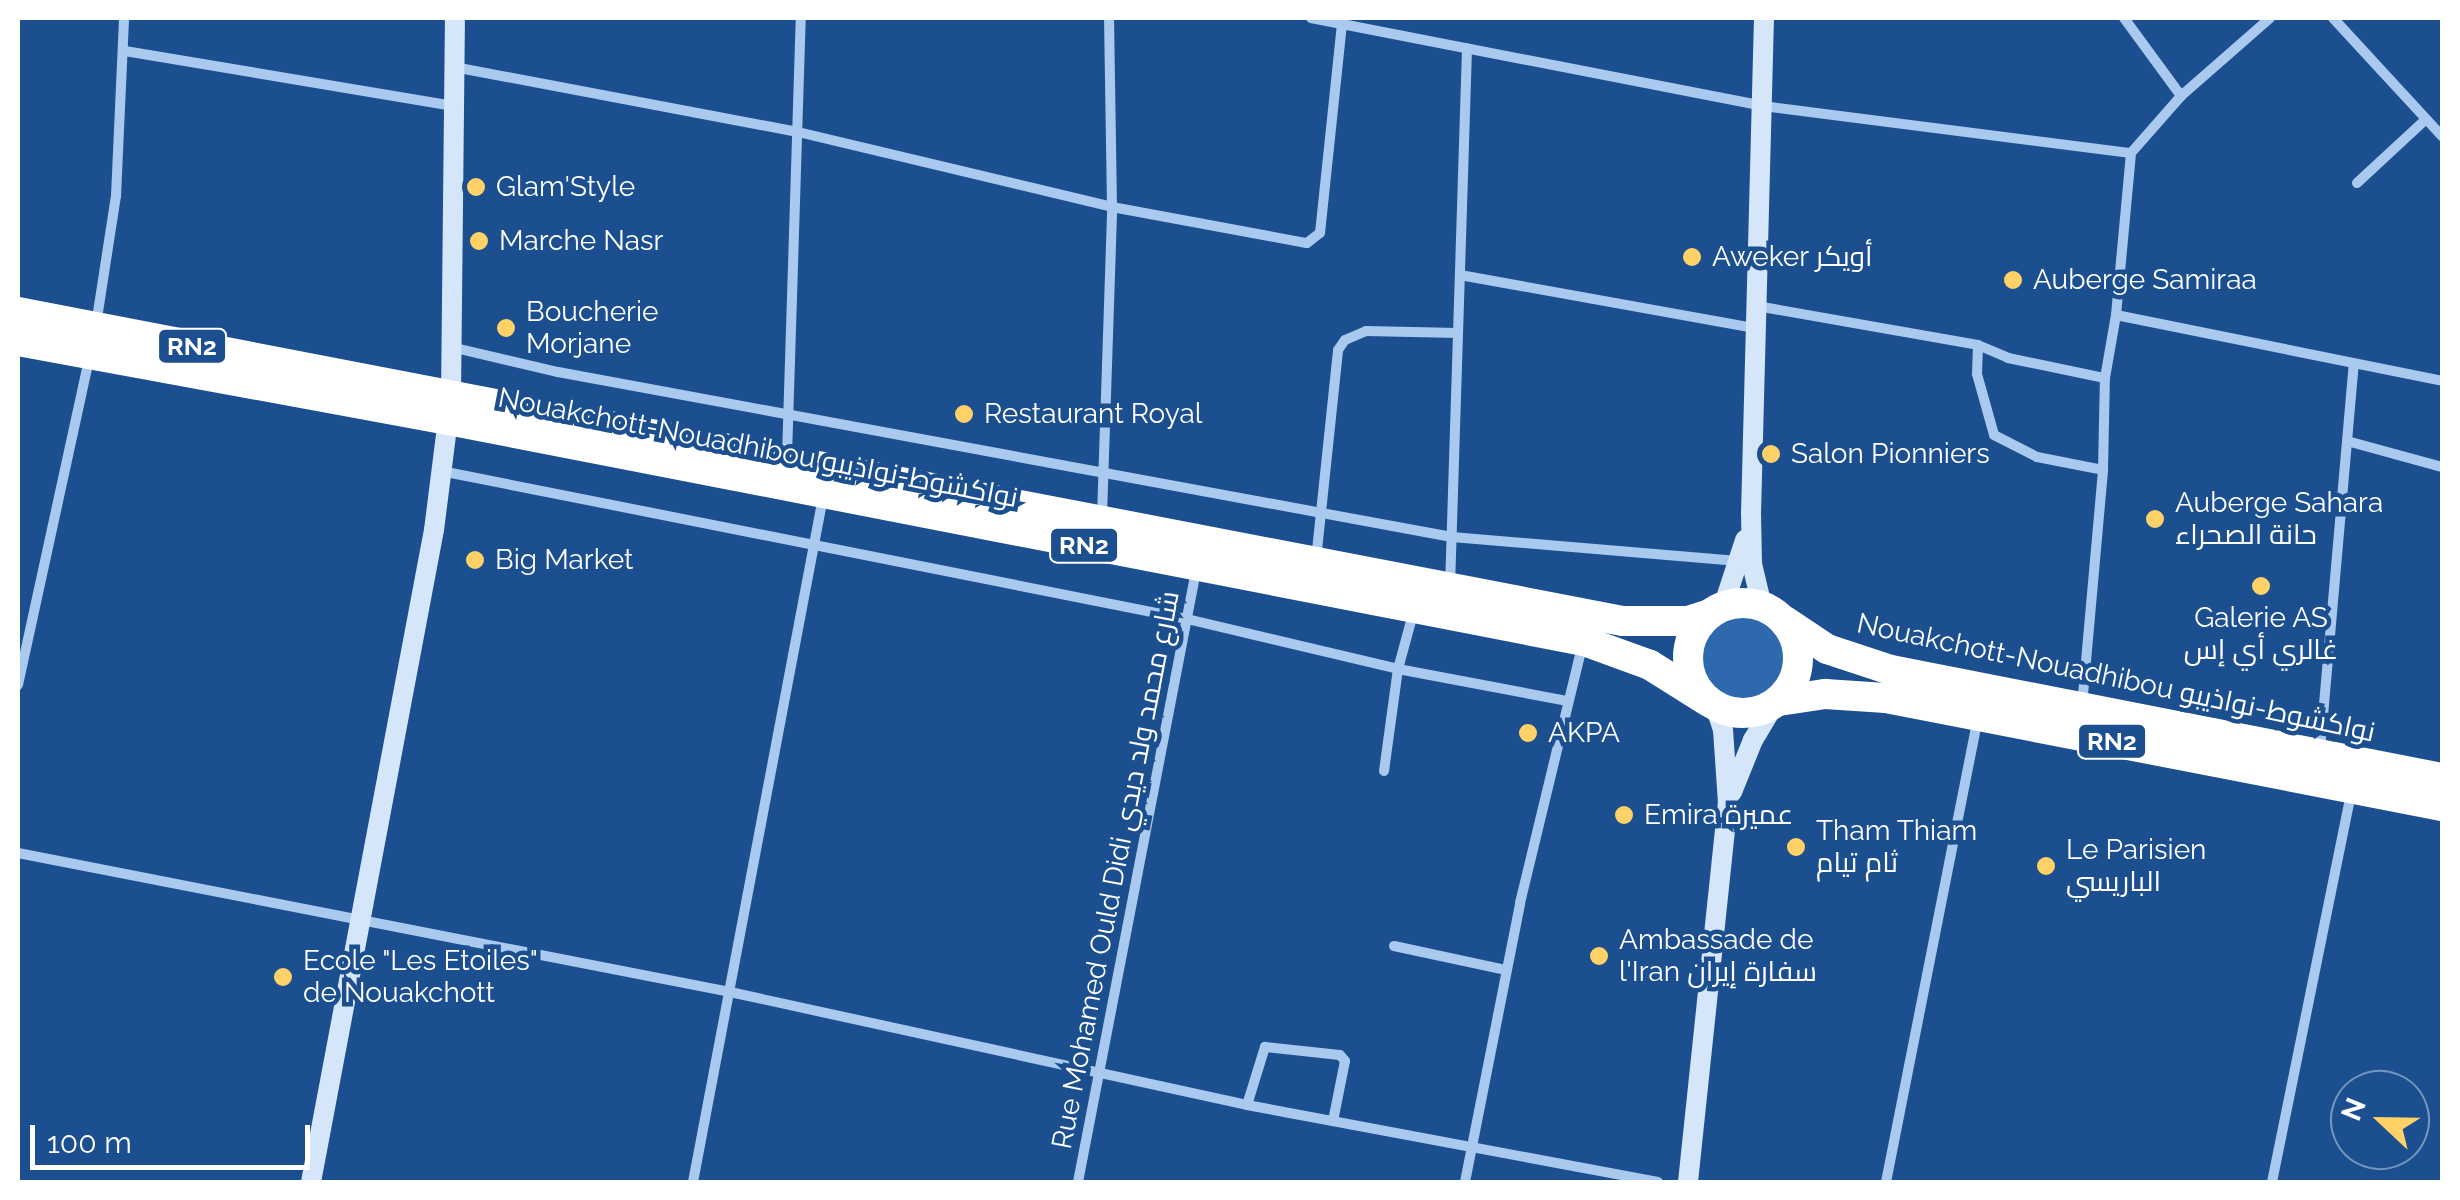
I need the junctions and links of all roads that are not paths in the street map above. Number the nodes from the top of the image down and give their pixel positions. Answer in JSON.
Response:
{"nodes":[{"id":1,"x":124,"y":18,"type":"edge"},
{"id":2,"x":455,"y":18,"type":"edge"},
{"id":3,"x":801,"y":18,"type":"edge"},
{"id":4,"x":1108,"y":18,"type":"edge"},
{"id":5,"x":1311,"y":18,"type":"edge"},
{"id":6,"x":1764,"y":18,"type":"edge"},
{"id":7,"x":2124,"y":18,"type":"edge"},
{"id":8,"x":2270,"y":18,"type":"edge"},
{"id":9,"x":2333,"y":18,"type":"edge"},
{"id":10,"x":1342,"y":24,"type":"junction"},
{"id":11,"x":1467,"y":48,"type":"junction"},
{"id":12,"x":125,"y":50,"type":"junction"},
{"id":13,"x":454,"y":67,"type":"junction"},
{"id":14,"x":2181,"y":96,"type":"junction"},
{"id":15,"x":454,"y":106,"type":"junction"},
{"id":16,"x":1763,"y":106,"type":"junction"},
{"id":17,"x":2425,"y":120,"type":"junction"},
{"id":18,"x":798,"y":132,"type":"junction"},
{"id":19,"x":2442,"y":136,"type":"edge"},
{"id":20,"x":2131,"y":153,"type":"junction"},
{"id":21,"x":2357,"y":183,"type":"dead end"},
{"id":22,"x":1112,"y":207,"type":"junction"},
{"id":23,"x":1460,"y":274,"type":"junction"},
{"id":24,"x":1757,"y":306,"type":"junction"},
{"id":25,"x":18,"y":312,"type":"edge"},
{"id":26,"x":2116,"y":315,"type":"junction"},
{"id":27,"x":1756,"y":328,"type":"junction"},
{"id":28,"x":1458,"y":333,"type":"junction"},
{"id":29,"x":18,"y":341,"type":"edge"},
{"id":30,"x":93,"y":342,"type":"junction"},
{"id":31,"x":1978,"y":345,"type":"junction"},
{"id":32,"x":451,"y":347,"type":"junction"},
{"id":33,"x":2354,"y":363,"type":"junction"},
{"id":34,"x":2105,"y":378,"type":"junction"},
{"id":35,"x":2442,"y":381,"type":"edge"},
{"id":36,"x":449,"y":408,"type":"junction"},
{"id":37,"x":788,"y":414,"type":"junction"},
{"id":38,"x":2348,"y":441,"type":"junction"},
{"id":39,"x":2442,"y":467,"type":"edge"},
{"id":40,"x":2102,"y":470,"type":"junction"},
{"id":41,"x":441,"y":471,"type":"junction"},
{"id":42,"x":1103,"y":472,"type":"junction"},
{"id":43,"x":785,"y":474,"type":"junction"},
{"id":44,"x":824,"y":496,"type":"junction"},
{"id":45,"x":1321,"y":514,"type":"junction"},
{"id":46,"x":1752,"y":514,"type":"junction"},
{"id":47,"x":1100,"y":533,"type":"junction"},
{"id":48,"x":1452,"y":536,"type":"junction"},
{"id":49,"x":814,"y":544,"type":"junction"},
{"id":50,"x":1316,"y":561,"type":"junction"},
{"id":51,"x":1739,"y":561,"type":"junction"},
{"id":52,"x":1198,"y":566,"type":"junction"},
{"id":53,"x":1450,"y":587,"type":"junction"},
{"id":54,"x":1415,"y":609,"type":"junction"},
{"id":55,"x":1716,"y":610,"type":"junction"},
{"id":56,"x":1773,"y":613,"type":"junction"},
{"id":57,"x":1187,"y":620,"type":"junction"},
{"id":58,"x":1584,"y":641,"type":"junction"},
{"id":59,"x":1398,"y":669,"type":"junction"},
{"id":60,"x":18,"y":685,"type":"edge"},
{"id":61,"x":1568,"y":701,"type":"junction"},
{"id":62,"x":1776,"y":703,"type":"junction"},
{"id":63,"x":1712,"y":704,"type":"junction"},
{"id":64,"x":2082,"y":707,"type":"junction"},
{"id":65,"x":1978,"y":716,"type":"junction"},
{"id":66,"x":2320,"y":754,"type":"junction"},
{"id":67,"x":1384,"y":771,"type":"dead end"},
{"id":68,"x":2442,"y":778,"type":"edge"},
{"id":69,"x":2352,"y":788,"type":"junction"},
{"id":70,"x":1728,"y":803,"type":"junction"},
{"id":71,"x":2442,"y":806,"type":"edge"},
{"id":72,"x":18,"y":853,"type":"edge"},
{"id":73,"x":362,"y":922,"type":"junction"},
{"id":74,"x":1394,"y":946,"type":"dead end"},
{"id":75,"x":1506,"y":970,"type":"junction"},
{"id":76,"x":730,"y":992,"type":"junction"},
{"id":77,"x":1099,"y":1074,"type":"junction"},
{"id":78,"x":1247,"y":1105,"type":"junction"},
{"id":79,"x":1333,"y":1121,"type":"junction"},
{"id":80,"x":1471,"y":1146,"type":"junction"},
{"id":81,"x":311,"y":1182,"type":"edge"},
{"id":82,"x":693,"y":1182,"type":"edge"},
{"id":83,"x":1078,"y":1182,"type":"edge"},
{"id":84,"x":1465,"y":1182,"type":"edge"},
{"id":85,"x":1658,"y":1182,"type":"edge"},
{"id":86,"x":1688,"y":1182,"type":"edge"},
{"id":87,"x":1886,"y":1182,"type":"edge"},
{"id":88,"x":2272,"y":1182,"type":"edge"}],
"edges":[{"from":1,"to":12,"type":"street"},
{"from":2,"to":13,"type":"street"},
{"from":3,"to":18,"type":"street"},
{"from":4,"to":22,"type":"street"},
{"from":5,"to":10,"type":"street"},
{"from":6,"to":16,"type":"street"},
{"from":7,"to":14,"type":"street"},
{"from":8,"to":14,"type":"street"},
{"from":9,"to":17,"type":"street"},
{"from":10,"to":11,"type":"street"},
{"from":10,"to":22,"type":"street"},
{"from":11,"to":16,"type":"street"},
{"from":11,"to":23,"type":"street"},
{"from":12,"to":15,"type":"street"},
{"from":12,"to":30,"type":"street"},
{"from":13,"to":15,"type":"street"},
{"from":13,"to":18,"type":"street"},
{"from":14,"to":20,"type":"street"},
{"from":15,"to":32,"type":"street"},
{"from":16,"to":20,"type":"street"},
{"from":16,"to":24,"type":"street"},
{"from":17,"to":19,"type":"street"},
{"from":17,"to":21,"type":"street"},
{"from":18,"to":22,"type":"street"},
{"from":18,"to":37,"type":"street"},
{"from":20,"to":26,"type":"street"},
{"from":22,"to":42,"type":"street"},
{"from":23,"to":27,"type":"street"},
{"from":23,"to":28,"type":"street"},
{"from":24,"to":27,"type":"street"},
{"from":24,"to":31,"type":"street"},
{"from":25,"to":30,"type":"highway","name":"Nouakchott-Nouadhibou نواكشوط-نواذيبو","number":"RN2"},
{"from":26,"to":33,"type":"street"},
{"from":26,"to":34,"type":"street"},
{"from":27,"to":46,"type":"street"},
{"from":28,"to":45,"type":"street"},
{"from":28,"to":48,"type":"street"},
{"from":29,"to":30,"type":"highway","name":"Nouakchott-Nouadhibou نواكشوط-نواذيبو","number":"RN2"},
{"from":30,"to":36,"type":"highway","name":"Nouakchott-Nouadhibou نواكشوط-نواذيبو","number":"RN2"},
{"from":30,"to":60,"type":"street"},
{"from":31,"to":34,"type":"street"},
{"from":31,"to":40,"type":"street"},
{"from":32,"to":36,"type":"street"},
{"from":32,"to":37,"type":"street"},
{"from":33,"to":35,"type":"street"},
{"from":33,"to":38,"type":"street"},
{"from":34,"to":40,"type":"street"},
{"from":36,"to":41,"type":"street"},
{"from":36,"to":43,"type":"highway","name":"Nouakchott-Nouadhibou نواكشوط-نواذيبو","number":"RN2"},
{"from":37,"to":42,"type":"street"},
{"from":37,"to":43,"type":"street"},
{"from":38,"to":39,"type":"street"},
{"from":38,"to":66,"type":"street"},
{"from":40,"to":64,"type":"street"},
{"from":41,"to":49,"type":"street"},
{"from":41,"to":73,"type":"street"},
{"from":42,"to":45,"type":"street"},
{"from":42,"to":47,"type":"street"},
{"from":43,"to":44,"type":"highway","name":"Nouakchott-Nouadhibou نواكشوط-نواذيبو","number":"RN2"},
{"from":43,"to":47,"type":"highway","name":"Nouakchott-Nouadhibou نواكشوط-نواذيبو","number":"RN2"},
{"from":44,"to":47,"type":"highway","name":"Nouakchott-Nouadhibou نواكشوط-نواذيبو","number":"RN2"},
{"from":44,"to":49,"type":"street"},
{"from":45,"to":48,"type":"street"},
{"from":45,"to":50,"type":"street"},
{"from":46,"to":51,"type":"street"},
{"from":46,"to":56,"type":"street"},
{"from":47,"to":50,"type":"highway","name":"Nouakchott-Nouadhibou نواكشوط-نواذيبو","number":"RN2"},
{"from":47,"to":52,"type":"highway","name":"Nouakchott-Nouadhibou نواكشوط-نواذيبو","number":"RN2"},
{"from":48,"to":51,"type":"street"},
{"from":48,"to":53,"type":"street"},
{"from":49,"to":57,"type":"street"},
{"from":49,"to":76,"type":"street"},
{"from":50,"to":53,"type":"highway","name":"Nouakchott-Nouadhibou نواكشوط-نواذيبو","number":"RN2"},
{"from":51,"to":55,"type":"street"},
{"from":52,"to":54,"type":"highway","name":"Nouakchott-Nouadhibou نواكشوط-نواذيبو","number":"RN2"},
{"from":52,"to":57,"type":"street","name":"Rue Mohamed Ould Didi شارع محمد ولد ديدي"},
{"from":53,"to":55,"type":"highway","name":"Nouakchott-Nouadhibou نواكشوط-نواذيبو","number":"RN2"},
{"from":54,"to":58,"type":"highway","name":"Nouakchott-Nouadhibou نواكشوط-نواذيبو","number":"RN2"},
{"from":54,"to":59,"type":"street"},
{"from":55,"to":56,"type":"highway"},
{"from":55,"to":63,"type":"highway"},
{"from":56,"to":62,"type":"highway"},
{"from":56,"to":64,"type":"highway","name":"Nouakchott-Nouadhibou نواكشوط-نواذيبو","number":"RN2"},
{"from":57,"to":59,"type":"street"},
{"from":57,"to":77,"type":"street","name":"Rue Mohamed Ould Didi شارع محمد ولد ديدي"},
{"from":58,"to":61,"type":"street"},
{"from":58,"to":63,"type":"highway","name":"Nouakchott-Nouadhibou نواكشوط-نواذيبو","number":"RN2"},
{"from":59,"to":61,"type":"street"},
{"from":59,"to":67,"type":"street"},
{"from":61,"to":75,"type":"street"},
{"from":62,"to":63,"type":"highway"},
{"from":62,"to":65,"type":"highway","name":"Nouakchott-Nouadhibou نواكشوط-نواذيبو","number":"RN2"},
{"from":62,"to":70,"type":"street"},
{"from":63,"to":70,"type":"street"},
{"from":64,"to":66,"type":"highway","name":"Nouakchott-Nouadhibou نواكشوط-نواذيبو","number":"RN2"},
{"from":65,"to":69,"type":"highway","name":"Nouakchott-Nouadhibou نواكشوط-نواذيبو","number":"RN2"},
{"from":65,"to":87,"type":"street"},
{"from":66,"to":68,"type":"highway","name":"Nouakchott-Nouadhibou نواكشوط-نواذيبو","number":"RN2"},
{"from":69,"to":71,"type":"highway","name":"Nouakchott-Nouadhibou نواكشوط-نواذيبو","number":"RN2"},
{"from":69,"to":88,"type":"street"},
{"from":70,"to":86,"type":"street"},
{"from":72,"to":73,"type":"street"},
{"from":73,"to":76,"type":"street"},
{"from":73,"to":81,"type":"street"},
{"from":74,"to":75,"type":"street"},
{"from":75,"to":80,"type":"street"},
{"from":76,"to":77,"type":"street"},
{"from":76,"to":82,"type":"street"},
{"from":77,"to":78,"type":"street"},
{"from":77,"to":83,"type":"street","name":"Rue Mohamed Ould Didi شارع محمد ولد ديدي"},
{"from":78,"to":79,"type":"street"},
{"from":78,"to":79,"type":"street"},
{"from":79,"to":80,"type":"street"},
{"from":80,"to":84,"type":"street"},
{"from":80,"to":85,"type":"street"}]}
